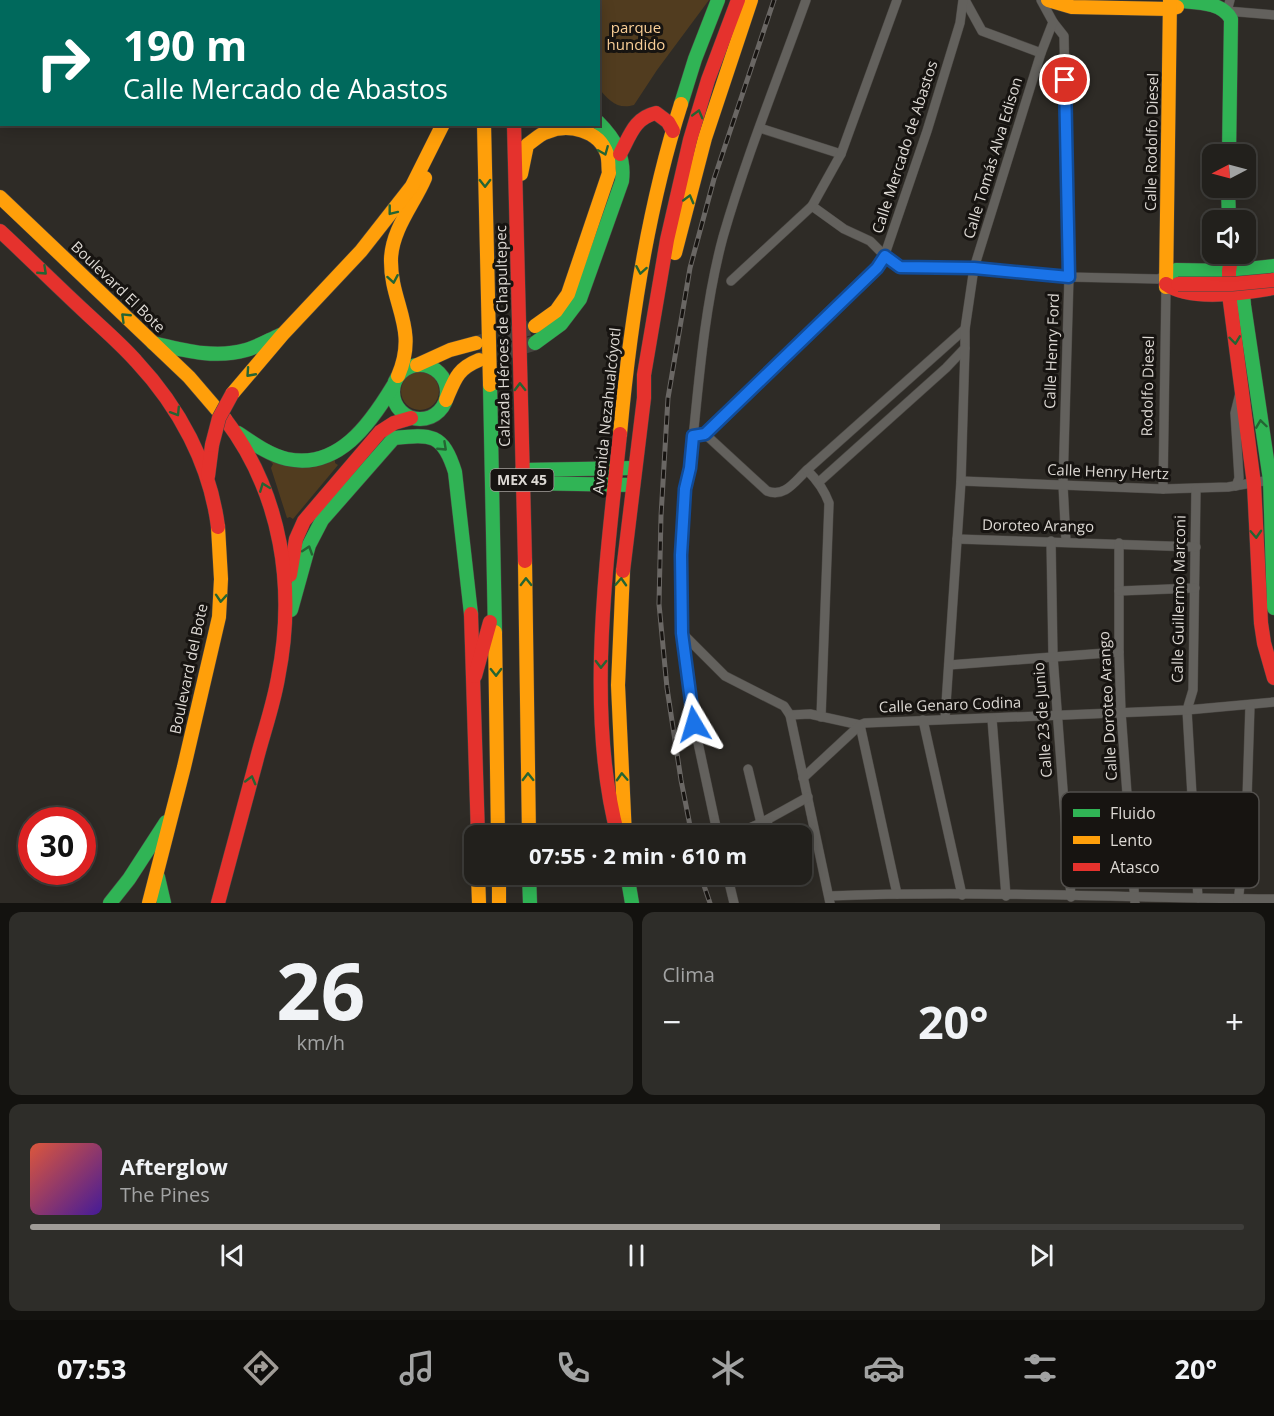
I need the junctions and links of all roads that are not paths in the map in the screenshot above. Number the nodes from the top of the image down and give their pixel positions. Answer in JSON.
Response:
{"nodes":[{"id":1,"x":718,"y":0,"type":"edge"},
{"id":2,"x":738,"y":0,"type":"edge"},
{"id":3,"x":751,"y":0,"type":"edge"},
{"id":4,"x":806,"y":0,"type":"edge"},
{"id":5,"x":897,"y":0,"type":"edge"},
{"id":6,"x":964,"y":0,"type":"edge"},
{"id":7,"x":1041,"y":0,"type":"edge"},
{"id":8,"x":1048,"y":0,"type":"edge"},
{"id":9,"x":1171,"y":3,"type":"edge"},
{"id":10,"x":1229,"y":6,"type":"edge"},
{"id":11,"x":1274,"y":15,"type":"edge"},
{"id":12,"x":1053,"y":22,"type":"junction"},
{"id":13,"x":1041,"y":53,"type":"junction"},
{"id":14,"x":600,"y":124,"type":"edge"},
{"id":15,"x":443,"y":126,"type":"edge"},
{"id":16,"x":484,"y":126,"type":"edge"},
{"id":17,"x":514,"y":126,"type":"edge"},
{"id":18,"x":760,"y":128,"type":"junction"},
{"id":19,"x":673,"y":131,"type":"junction"},
{"id":20,"x":1229,"y":144,"type":"edge"},
{"id":21,"x":620,"y":154,"type":"junction"},
{"id":22,"x":841,"y":154,"type":"junction"},
{"id":23,"x":516,"y":194,"type":"junction"},
{"id":24,"x":0,"y":197,"type":"edge"},
{"id":25,"x":812,"y":206,"type":"junction"},
{"id":26,"x":0,"y":231,"type":"edge"},
{"id":27,"x":885,"y":256,"type":"junction"},
{"id":28,"x":1234,"y":264,"type":"edge"},
{"id":29,"x":974,"y":268,"type":"junction"},
{"id":30,"x":1235,"y":270,"type":"junction"},
{"id":31,"x":1069,"y":277,"type":"junction"},
{"id":32,"x":1272,"y":277,"type":"edge"},
{"id":33,"x":731,"y":281,"type":"dead end"},
{"id":34,"x":1169,"y":281,"type":"junction"},
{"id":35,"x":1236,"y":293,"type":"junction"},
{"id":36,"x":535,"y":326,"type":"tunnel mouth"},
{"id":37,"x":965,"y":329,"type":"junction"},
{"id":38,"x":283,"y":334,"type":"junction"},
{"id":39,"x":153,"y":343,"type":"junction"},
{"id":40,"x":535,"y":343,"type":"tunnel mouth"},
{"id":41,"x":476,"y":344,"type":"tunnel mouth"},
{"id":42,"x":965,"y":348,"type":"junction"},
{"id":43,"x":479,"y":360,"type":"tunnel mouth"},
{"id":44,"x":417,"y":365,"type":"junction"},
{"id":45,"x":396,"y":381,"type":"junction"},
{"id":46,"x":1241,"y":387,"type":"junction"},
{"id":47,"x":644,"y":399,"type":"junction"},
{"id":48,"x":446,"y":400,"type":"junction"},
{"id":49,"x":412,"y":418,"type":"junction"},
{"id":50,"x":231,"y":427,"type":"junction"},
{"id":51,"x":621,"y":427,"type":"junction"},
{"id":52,"x":639,"y":429,"type":"junction"},
{"id":53,"x":705,"y":434,"type":"junction"},
{"id":54,"x":425,"y":435,"type":"junction"},
{"id":55,"x":693,"y":436,"type":"junction"},
{"id":56,"x":616,"y":468,"type":"junction"},
{"id":57,"x":634,"y":468,"type":"junction"},
{"id":58,"x":807,"y":470,"type":"junction"},
{"id":59,"x":208,"y":476,"type":"junction"},
{"id":60,"x":522,"y":476,"type":"junction"},
{"id":61,"x":1270,"y":480,"type":"junction"},
{"id":62,"x":961,"y":481,"type":"junction"},
{"id":63,"x":819,"y":482,"type":"junction"},
{"id":64,"x":615,"y":483,"type":"junction"},
{"id":65,"x":1254,"y":484,"type":"junction"},
{"id":66,"x":632,"y":485,"type":"junction"},
{"id":67,"x":1063,"y":485,"type":"junction"},
{"id":68,"x":1236,"y":486,"type":"junction"},
{"id":69,"x":1163,"y":489,"type":"junction"},
{"id":70,"x":1196,"y":489,"type":"junction"},
{"id":71,"x":957,"y":539,"type":"junction"},
{"id":72,"x":1051,"y":541,"type":"junction"},
{"id":73,"x":1066,"y":542,"type":"junction"},
{"id":74,"x":1119,"y":543,"type":"junction"},
{"id":75,"x":1196,"y":547,"type":"junction"},
{"id":76,"x":1195,"y":588,"type":"junction"},
{"id":77,"x":1119,"y":591,"type":"junction"},
{"id":78,"x":286,"y":598,"type":"junction"},
{"id":79,"x":495,"y":604,"type":"junction"},
{"id":80,"x":1274,"y":608,"type":"edge"},
{"id":81,"x":286,"y":627,"type":"junction"},
{"id":82,"x":682,"y":633,"type":"junction"},
{"id":83,"x":1119,"y":652,"type":"junction"},
{"id":84,"x":1053,"y":656,"type":"junction"},
{"id":85,"x":949,"y":665,"type":"junction"},
{"id":86,"x":475,"y":676,"type":"junction"},
{"id":87,"x":1274,"y":678,"type":"edge"},
{"id":88,"x":1274,"y":702,"type":"edge"},
{"id":89,"x":1250,"y":705,"type":"junction"},
{"id":90,"x":1187,"y":710,"type":"junction"},
{"id":91,"x":1121,"y":712,"type":"junction"},
{"id":92,"x":790,"y":715,"type":"junction"},
{"id":93,"x":1057,"y":716,"type":"junction"},
{"id":94,"x":821,"y":717,"type":"junction"},
{"id":95,"x":992,"y":718,"type":"junction"},
{"id":96,"x":945,"y":719,"type":"junction"},
{"id":97,"x":923,"y":720,"type":"junction"},
{"id":98,"x":860,"y":725,"type":"junction"},
{"id":99,"x":748,"y":769,"type":"dead end"},
{"id":100,"x":803,"y":778,"type":"junction"},
{"id":101,"x":1063,"y":792,"type":"edge"},
{"id":102,"x":1127,"y":792,"type":"edge"},
{"id":103,"x":1192,"y":792,"type":"edge"},
{"id":104,"x":1247,"y":792,"type":"edge"},
{"id":105,"x":808,"y":798,"type":"junction"},
{"id":106,"x":172,"y":813,"type":"junction"},
{"id":107,"x":764,"y":821,"type":"junction"},
{"id":108,"x":478,"y":825,"type":"edge"},
{"id":109,"x":498,"y":825,"type":"edge"},
{"id":110,"x":529,"y":825,"type":"edge"},
{"id":111,"x":616,"y":825,"type":"edge"},
{"id":112,"x":624,"y":825,"type":"edge"},
{"id":113,"x":716,"y":825,"type":"edge"},
{"id":114,"x":755,"y":825,"type":"edge"},
{"id":115,"x":766,"y":825,"type":"edge"},
{"id":116,"x":231,"y":856,"type":"junction"},
{"id":117,"x":158,"y":869,"type":"junction"},
{"id":118,"x":478,"y":885,"type":"edge"},
{"id":119,"x":499,"y":885,"type":"edge"},
{"id":120,"x":529,"y":885,"type":"edge"},
{"id":121,"x":629,"y":885,"type":"edge"},
{"id":122,"x":730,"y":885,"type":"edge"},
{"id":123,"x":1070,"y":888,"type":"edge"},
{"id":124,"x":1197,"y":888,"type":"edge"},
{"id":125,"x":897,"y":894,"type":"junction"},
{"id":126,"x":962,"y":895,"type":"junction"},
{"id":127,"x":1006,"y":896,"type":"junction"},
{"id":128,"x":1071,"y":897,"type":"junction"},
{"id":129,"x":1198,"y":898,"type":"junction"},
{"id":130,"x":936,"y":899,"type":"edge"},
{"id":131,"x":1030,"y":899,"type":"edge"},
{"id":132,"x":1135,"y":899,"type":"edge"},
{"id":133,"x":1274,"y":899,"type":"edge"},
{"id":134,"x":830,"y":900,"type":"edge"},
{"id":135,"x":1238,"y":901,"type":"edge"},
{"id":136,"x":111,"y":903,"type":"edge"},
{"id":137,"x":149,"y":903,"type":"edge"},
{"id":138,"x":164,"y":903,"type":"edge"},
{"id":139,"x":207,"y":903,"type":"edge"},
{"id":140,"x":218,"y":903,"type":"edge"},
{"id":141,"x":479,"y":903,"type":"edge"},
{"id":142,"x":499,"y":903,"type":"edge"},
{"id":143,"x":530,"y":903,"type":"edge"},
{"id":144,"x":632,"y":903,"type":"edge"},
{"id":145,"x":734,"y":903,"type":"edge"}],
"edges":[{"from":1,"to":19,"type":"main road","name":"Avenida Nezahualcóyotl"},
{"from":47,"to":2,"type":"main road","one_way":true},
{"from":47,"to":3,"type":"main road","one_way":true},
{"from":4,"to":18,"type":"street"},
{"from":5,"to":22,"type":"street"},
{"from":6,"to":13,"type":"street"},
{"from":6,"to":27,"type":"street","name":"Calle Mercado de Abastos"},
{"from":7,"to":12,"type":"street"},
{"from":8,"to":9,"type":"main road"},
{"from":9,"to":10,"type":"main road"},
{"from":9,"to":34,"type":"main road","name":"Calle Rodolfo Diesel"},
{"from":10,"to":11,"type":"street"},
{"from":10,"to":20,"type":"main road"},
{"from":12,"to":13,"type":"street","name":"Calle Tomás Alva Edison"},
{"from":12,"to":31,"type":"street","name":"Calle Henry Ford"},
{"from":13,"to":29,"type":"street","name":"Calle Tomás Alva Edison"},
{"from":14,"to":21,"type":"main road"},
{"from":15,"to":38,"type":"main road","one_way":true},
{"from":15,"to":45,"type":"main road","one_way":true},
{"from":16,"to":79,"type":"main road","name":"Calzada Héroes de Chapultepec","number":"MEX 45","one_way":true},
{"from":17,"to":23,"type":"main road","name":"Calzada Héroes de Chapultepec","number":"MEX 45"},
{"from":18,"to":22,"type":"street"},
{"from":18,"to":55,"type":"street"},
{"from":19,"to":21,"type":"main road"},
{"from":19,"to":51,"type":"main road","name":"Avenida Nezahualcóyotl","one_way":true},
{"from":21,"to":40,"type":"main road"},
{"from":22,"to":25,"type":"street"},
{"from":23,"to":36,"type":"main road","one_way":true},
{"from":60,"to":23,"type":"main road","name":"Calzada Héroes de Chapultepec","number":"MEX 45","one_way":true},
{"from":39,"to":24,"type":"main road","name":"Boulevard El Bote","one_way":true},
{"from":25,"to":27,"type":"street"},
{"from":25,"to":33,"type":"street"},
{"from":26,"to":59,"type":"main road","name":"Boulevard del Bote","one_way":true},
{"from":27,"to":29,"type":"street"},
{"from":27,"to":53,"type":"street","name":"Calle Mercado de Abastos"},
{"from":28,"to":30,"type":"main road"},
{"from":29,"to":31,"type":"street"},
{"from":29,"to":37,"type":"street","name":"Calle Tomás Alva Edison"},
{"from":30,"to":32,"type":"main road"},
{"from":30,"to":34,"type":"main road"},
{"from":30,"to":35,"type":"main road"},
{"from":31,"to":34,"type":"street"},
{"from":31,"to":67,"type":"street","name":"Calle Henry Ford"},
{"from":32,"to":34,"type":"main road","bridge":true},
{"from":32,"to":35,"type":"main road"},
{"from":34,"to":35,"type":"main road"},
{"from":34,"to":69,"type":"street","name":"Rodolfo Diesel"},
{"from":35,"to":46,"type":"main road","one_way":true},
{"from":61,"to":35,"type":"main road","one_way":true},
{"from":37,"to":42,"type":"street","name":"Calle Tomás Alva Edison"},
{"from":37,"to":58,"type":"street"},
{"from":38,"to":39,"type":"main road"},
{"from":38,"to":59,"type":"main road","one_way":true,"bridge":true},
{"from":39,"to":50,"type":"main road","name":"Boulevard El Bote"},
{"from":41,"to":44,"type":"main road"},
{"from":42,"to":62,"type":"street","name":"Calle Tomás Alva Edison"},
{"from":42,"to":63,"type":"street"},
{"from":43,"to":48,"type":"main road"},
{"from":44,"to":45,"type":"main road"},
{"from":44,"to":48,"type":"main road"},
{"from":45,"to":49,"type":"main road"},
{"from":45,"to":50,"type":"main road"},
{"from":46,"to":65,"type":"main road"},
{"from":46,"to":68,"type":"street"},
{"from":47,"to":52,"type":"main road"},
{"from":48,"to":49,"type":"main road"},
{"from":49,"to":54,"type":"main road"},
{"from":49,"to":78,"type":"main road"},
{"from":78,"to":50,"type":"main road","one_way":true},
{"from":51,"to":52,"type":"main road"},
{"from":51,"to":56,"type":"main road","name":"Avenida Nezahualcóyotl"},
{"from":52,"to":57,"type":"main road"},
{"from":53,"to":55,"type":"street"},
{"from":53,"to":58,"type":"street"},
{"from":81,"to":54,"type":"main road","one_way":true},
{"from":54,"to":86,"type":"main road","one_way":true},
{"from":55,"to":82,"type":"street"},
{"from":56,"to":57,"type":"main road"},
{"from":56,"to":60,"type":"main road"},
{"from":56,"to":64,"type":"main road","name":"Avenida Nezahualcóyotl"},
{"from":57,"to":66,"type":"main road"},
{"from":58,"to":63,"type":"street"},
{"from":59,"to":106,"type":"main road","name":"Boulevard del Bote","one_way":true},
{"from":60,"to":64,"type":"main road"},
{"from":110,"to":60,"type":"main road","name":"Calzada Héroes de Chapultepec","number":"MEX 45","one_way":true},
{"from":61,"to":65,"type":"street","name":"Calle Henry Hertz"},
{"from":61,"to":80,"type":"main road"},
{"from":62,"to":67,"type":"street","name":"Calle Henry Hertz"},
{"from":62,"to":71,"type":"street","name":"Calle Tomás Alva Edison"},
{"from":63,"to":94,"type":"street"},
{"from":64,"to":66,"type":"main road"},
{"from":64,"to":111,"type":"main road","name":"Avenida Nezahualcóyotl","one_way":true},
{"from":65,"to":68,"type":"street","name":"Calle Henry Hertz"},
{"from":65,"to":87,"type":"main road","one_way":true},
{"from":112,"to":66,"type":"main road","one_way":true},
{"from":67,"to":69,"type":"street","name":"Calle Henry Hertz"},
{"from":67,"to":73,"type":"street","name":"Calle Henry Ford"},
{"from":68,"to":70,"type":"street","name":"Calle Henry Hertz"},
{"from":69,"to":70,"type":"street","name":"Calle Henry Hertz"},
{"from":70,"to":75,"type":"street","name":"Calle Guillermo Marconi"},
{"from":71,"to":72,"type":"street","name":"Doroteo Arango"},
{"from":71,"to":85,"type":"street","name":"Calle Tomás Alva Edison"},
{"from":72,"to":73,"type":"street","name":"Doroteo Arango"},
{"from":72,"to":84,"type":"street","name":"Calle 23 de Junio"},
{"from":73,"to":74,"type":"street","name":"Doroteo Arango"},
{"from":74,"to":75,"type":"street","name":"Doroteo Arango"},
{"from":74,"to":77,"type":"street","name":"Calle Doroteo Arango"},
{"from":75,"to":76,"type":"street","name":"Calle Guillermo Marconi"},
{"from":76,"to":77,"type":"street"},
{"from":76,"to":90,"type":"street","name":"Calle Guillermo Marconi"},
{"from":77,"to":83,"type":"street","name":"Calle Doroteo Arango"},
{"from":78,"to":81,"type":"main road"},
{"from":79,"to":86,"type":"main road"},
{"from":79,"to":109,"type":"main road","name":"Calzada Héroes de Chapultepec","number":"MEX 45","one_way":true},
{"from":116,"to":81,"type":"main road","one_way":true},
{"from":82,"to":92,"type":"street"},
{"from":82,"to":113,"type":"street"},
{"from":83,"to":84,"type":"street"},
{"from":83,"to":91,"type":"street","name":"Calle Doroteo Arango"},
{"from":84,"to":85,"type":"street"},
{"from":84,"to":93,"type":"street","name":"Calle 23 de Junio"},
{"from":85,"to":96,"type":"street","name":"Calle Tomás Alva Edison"},
{"from":86,"to":108,"type":"main road"},
{"from":88,"to":89,"type":"street","name":"Calle Genaro Codina"},
{"from":89,"to":90,"type":"street","name":"Calle Genaro Codina"},
{"from":89,"to":104,"type":"street"},
{"from":90,"to":91,"type":"street","name":"Calle Genaro Codina"},
{"from":90,"to":103,"type":"street","name":"Calle Guillermo Marconi"},
{"from":91,"to":93,"type":"street","name":"Calle Genaro Codina"},
{"from":91,"to":102,"type":"street","name":"Calle Doroteo Arango"},
{"from":92,"to":94,"type":"street","name":"Calle Genaro Codina"},
{"from":92,"to":100,"type":"street"},
{"from":93,"to":95,"type":"street","name":"Calle Genaro Codina"},
{"from":93,"to":101,"type":"street","name":"Calle 23 de Junio"},
{"from":94,"to":98,"type":"street","name":"Calle Genaro Codina"},
{"from":95,"to":96,"type":"street","name":"Calle Genaro Codina"},
{"from":95,"to":127,"type":"street"},
{"from":96,"to":97,"type":"street","name":"Calle Genaro Codina"},
{"from":97,"to":98,"type":"street","name":"Calle Genaro Codina"},
{"from":97,"to":126,"type":"street"},
{"from":98,"to":100,"type":"street"},
{"from":98,"to":125,"type":"street"},
{"from":99,"to":107,"type":"street"},
{"from":100,"to":105,"type":"street"},
{"from":105,"to":107,"type":"street"},
{"from":105,"to":134,"type":"street"},
{"from":106,"to":117,"type":"main road","name":"Boulevard del Bote"},
{"from":106,"to":136,"type":"main road"},
{"from":107,"to":114,"type":"street"},
{"from":107,"to":115,"type":"street"},
{"from":116,"to":139,"type":"main road"},
{"from":116,"to":140,"type":"main road"},
{"from":117,"to":137,"type":"main road","name":"Boulevard del Bote"},
{"from":117,"to":138,"type":"main road"},
{"from":118,"to":141,"type":"main road"},
{"from":119,"to":142,"type":"main road"},
{"from":120,"to":143,"type":"main road"},
{"from":121,"to":144,"type":"main road"},
{"from":122,"to":145,"type":"street"},
{"from":123,"to":128,"type":"street","name":"Calle 23 de Junio"},
{"from":124,"to":129,"type":"street","name":"Calle Guillermo Marconi"},
{"from":125,"to":130,"type":"street"},
{"from":125,"to":134,"type":"street"},
{"from":126,"to":127,"type":"street"},
{"from":126,"to":130,"type":"street"},
{"from":127,"to":131,"type":"street"},
{"from":128,"to":131,"type":"street"},
{"from":128,"to":132,"type":"street"},
{"from":129,"to":132,"type":"street"},
{"from":129,"to":135,"type":"street"},
{"from":133,"to":135,"type":"street"}]}
